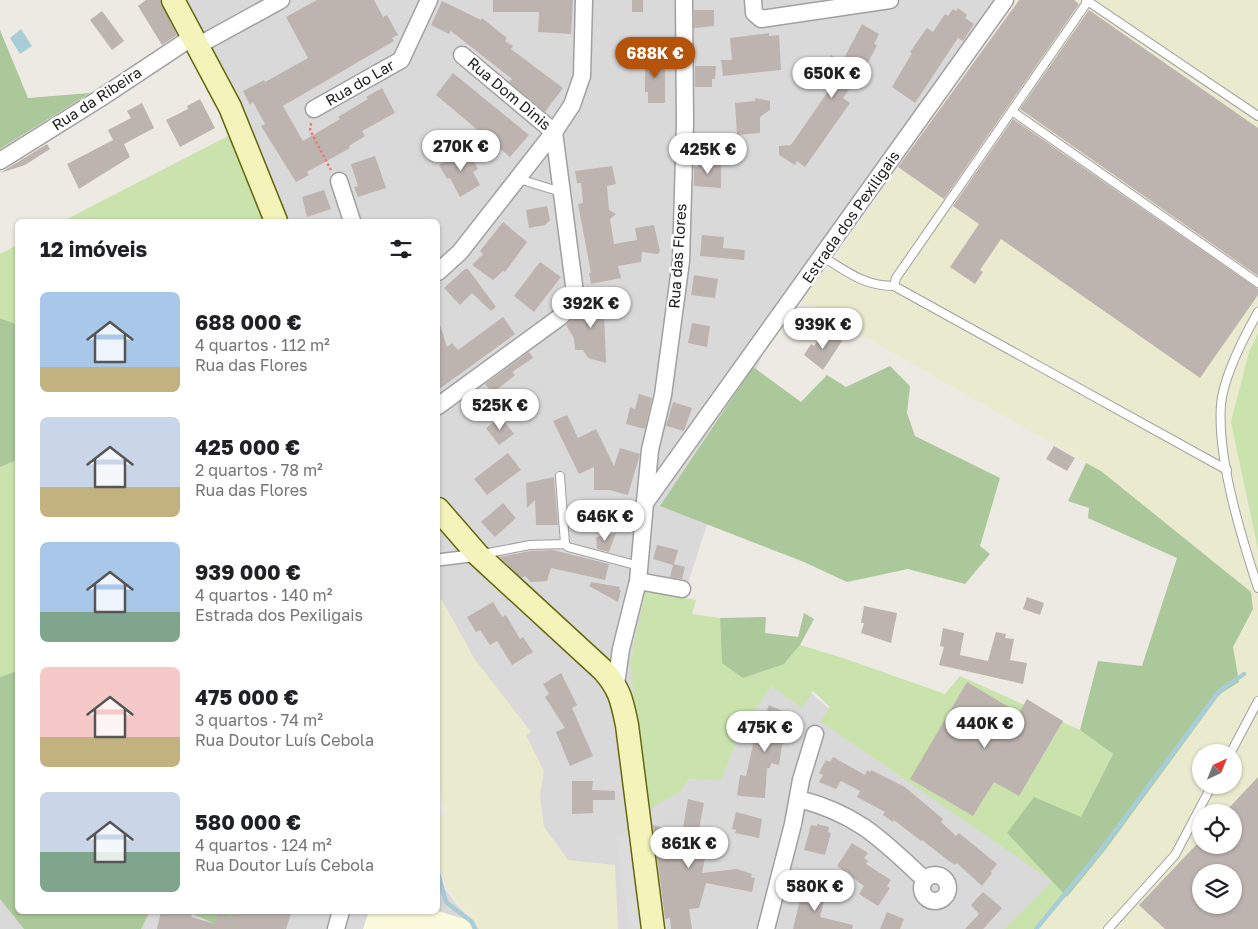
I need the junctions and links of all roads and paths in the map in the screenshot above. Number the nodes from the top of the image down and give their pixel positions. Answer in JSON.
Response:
{"nodes":[{"id":1,"x":173,"y":0,"type":"edge"},
{"id":2,"x":281,"y":0,"type":"edge"},
{"id":3,"x":429,"y":0,"type":"edge"},
{"id":4,"x":584,"y":0,"type":"edge"},
{"id":5,"x":684,"y":0,"type":"edge"},
{"id":6,"x":753,"y":0,"type":"edge"},
{"id":7,"x":890,"y":0,"type":"edge"},
{"id":8,"x":1005,"y":0,"type":"edge"},
{"id":9,"x":1087,"y":0,"type":"edge"},
{"id":10,"x":196,"y":40,"type":"junction"},
{"id":11,"x":462,"y":55,"type":"dead end"},
{"id":12,"x":314,"y":110,"type":"joint"},
{"id":13,"x":1012,"y":111,"type":"junction"},
{"id":14,"x":1258,"y":116,"type":"edge"},
{"id":15,"x":554,"y":132,"type":"junction"},
{"id":16,"x":0,"y":162,"type":"edge"},
{"id":17,"x":519,"y":179,"type":"junction"},
{"id":18,"x":339,"y":181,"type":"joint"},
{"id":19,"x":561,"y":192,"type":"junction"},
{"id":20,"x":275,"y":219,"type":"edge"},
{"id":21,"x":351,"y":219,"type":"edge"},
{"id":22,"x":823,"y":257,"type":"junction"},
{"id":23,"x":440,"y":270,"type":"edge"},
{"id":24,"x":1258,"y":283,"type":"edge"},
{"id":25,"x":894,"y":286,"type":"junction"},
{"id":26,"x":1258,"y":312,"type":"edge"},
{"id":27,"x":440,"y":405,"type":"edge"},
{"id":28,"x":1227,"y":470,"type":"junction"},
{"id":29,"x":560,"y":476,"type":"dead end"},
{"id":30,"x":645,"y":503,"type":"junction"},
{"id":31,"x":440,"y":511,"type":"edge"},
{"id":32,"x":564,"y":544,"type":"junction"},
{"id":33,"x":478,"y":555,"type":"junction"},
{"id":34,"x":440,"y":560,"type":"edge"},
{"id":35,"x":638,"y":573,"type":"junction"},
{"id":36,"x":1258,"y":588,"type":"edge"},
{"id":37,"x":682,"y":589,"type":"dead end"},
{"id":38,"x":616,"y":684,"type":"junction"},
{"id":39,"x":1258,"y":701,"type":"edge"},
{"id":40,"x":815,"y":734,"type":"dead end"},
{"id":41,"x":1235,"y":744,"type":"edge"},
{"id":42,"x":1207,"y":794,"type":"edge"},
{"id":43,"x":799,"y":799,"type":"junction"},
{"id":44,"x":925,"y":880,"type":"dead end"},
{"id":45,"x":340,"y":914,"type":"edge"},
{"id":46,"x":336,"y":929,"type":"edge"},
{"id":47,"x":653,"y":929,"type":"edge"},
{"id":48,"x":766,"y":929,"type":"edge"},
{"id":49,"x":1108,"y":929,"type":"edge"}],
"edges":[{"from":1,"to":10,"type":"main road"},
{"from":2,"to":10,"type":"street","name":"Rua da Ribeira"},
{"from":3,"to":12,"type":"street","name":"Rua do Lar"},
{"from":4,"to":15,"type":"street"},
{"from":5,"to":30,"type":"street","name":"Rua das Flores"},
{"from":6,"to":7,"type":"street"},
{"from":8,"to":22,"type":"street","name":"Estrada dos Pexiligais"},
{"from":9,"to":13,"type":"lane"},
{"from":9,"to":14,"type":"lane"},
{"from":10,"to":16,"type":"street","name":"Rua da Ribeira"},
{"from":10,"to":20,"type":"main road"},
{"from":11,"to":15,"type":"street","name":"Rua Dom Dinis"},
{"from":12,"to":18,"type":"path"},
{"from":13,"to":24,"type":"lane"},
{"from":13,"to":25,"type":"lane"},
{"from":15,"to":17,"type":"street","name":"Rua Dom Dinis"},
{"from":15,"to":19,"type":"street"},
{"from":17,"to":19,"type":"lane"},
{"from":17,"to":23,"type":"street","name":"Rua Dom Dinis"},
{"from":18,"to":21,"type":"street"},
{"from":19,"to":27,"type":"street"},
{"from":22,"to":25,"type":"lane"},
{"from":22,"to":30,"type":"street","name":"Estrada dos Pexiligais"},
{"from":25,"to":28,"type":"lane"},
{"from":26,"to":28,"type":"lane"},
{"from":28,"to":36,"type":"lane"},
{"from":29,"to":32,"type":"lane"},
{"from":30,"to":35,"type":"street"},
{"from":31,"to":33,"type":"main road"},
{"from":32,"to":33,"type":"lane"},
{"from":32,"to":35,"type":"lane"},
{"from":33,"to":34,"type":"street"},
{"from":33,"to":38,"type":"main road"},
{"from":35,"to":37,"type":"street"},
{"from":35,"to":38,"type":"street"},
{"from":38,"to":47,"type":"main road"},
{"from":39,"to":41,"type":"lane"},
{"from":40,"to":43,"type":"street"},
{"from":42,"to":49,"type":"lane"},
{"from":43,"to":44,"type":"street"},
{"from":43,"to":48,"type":"street"},
{"from":45,"to":46,"type":"street"}]}
